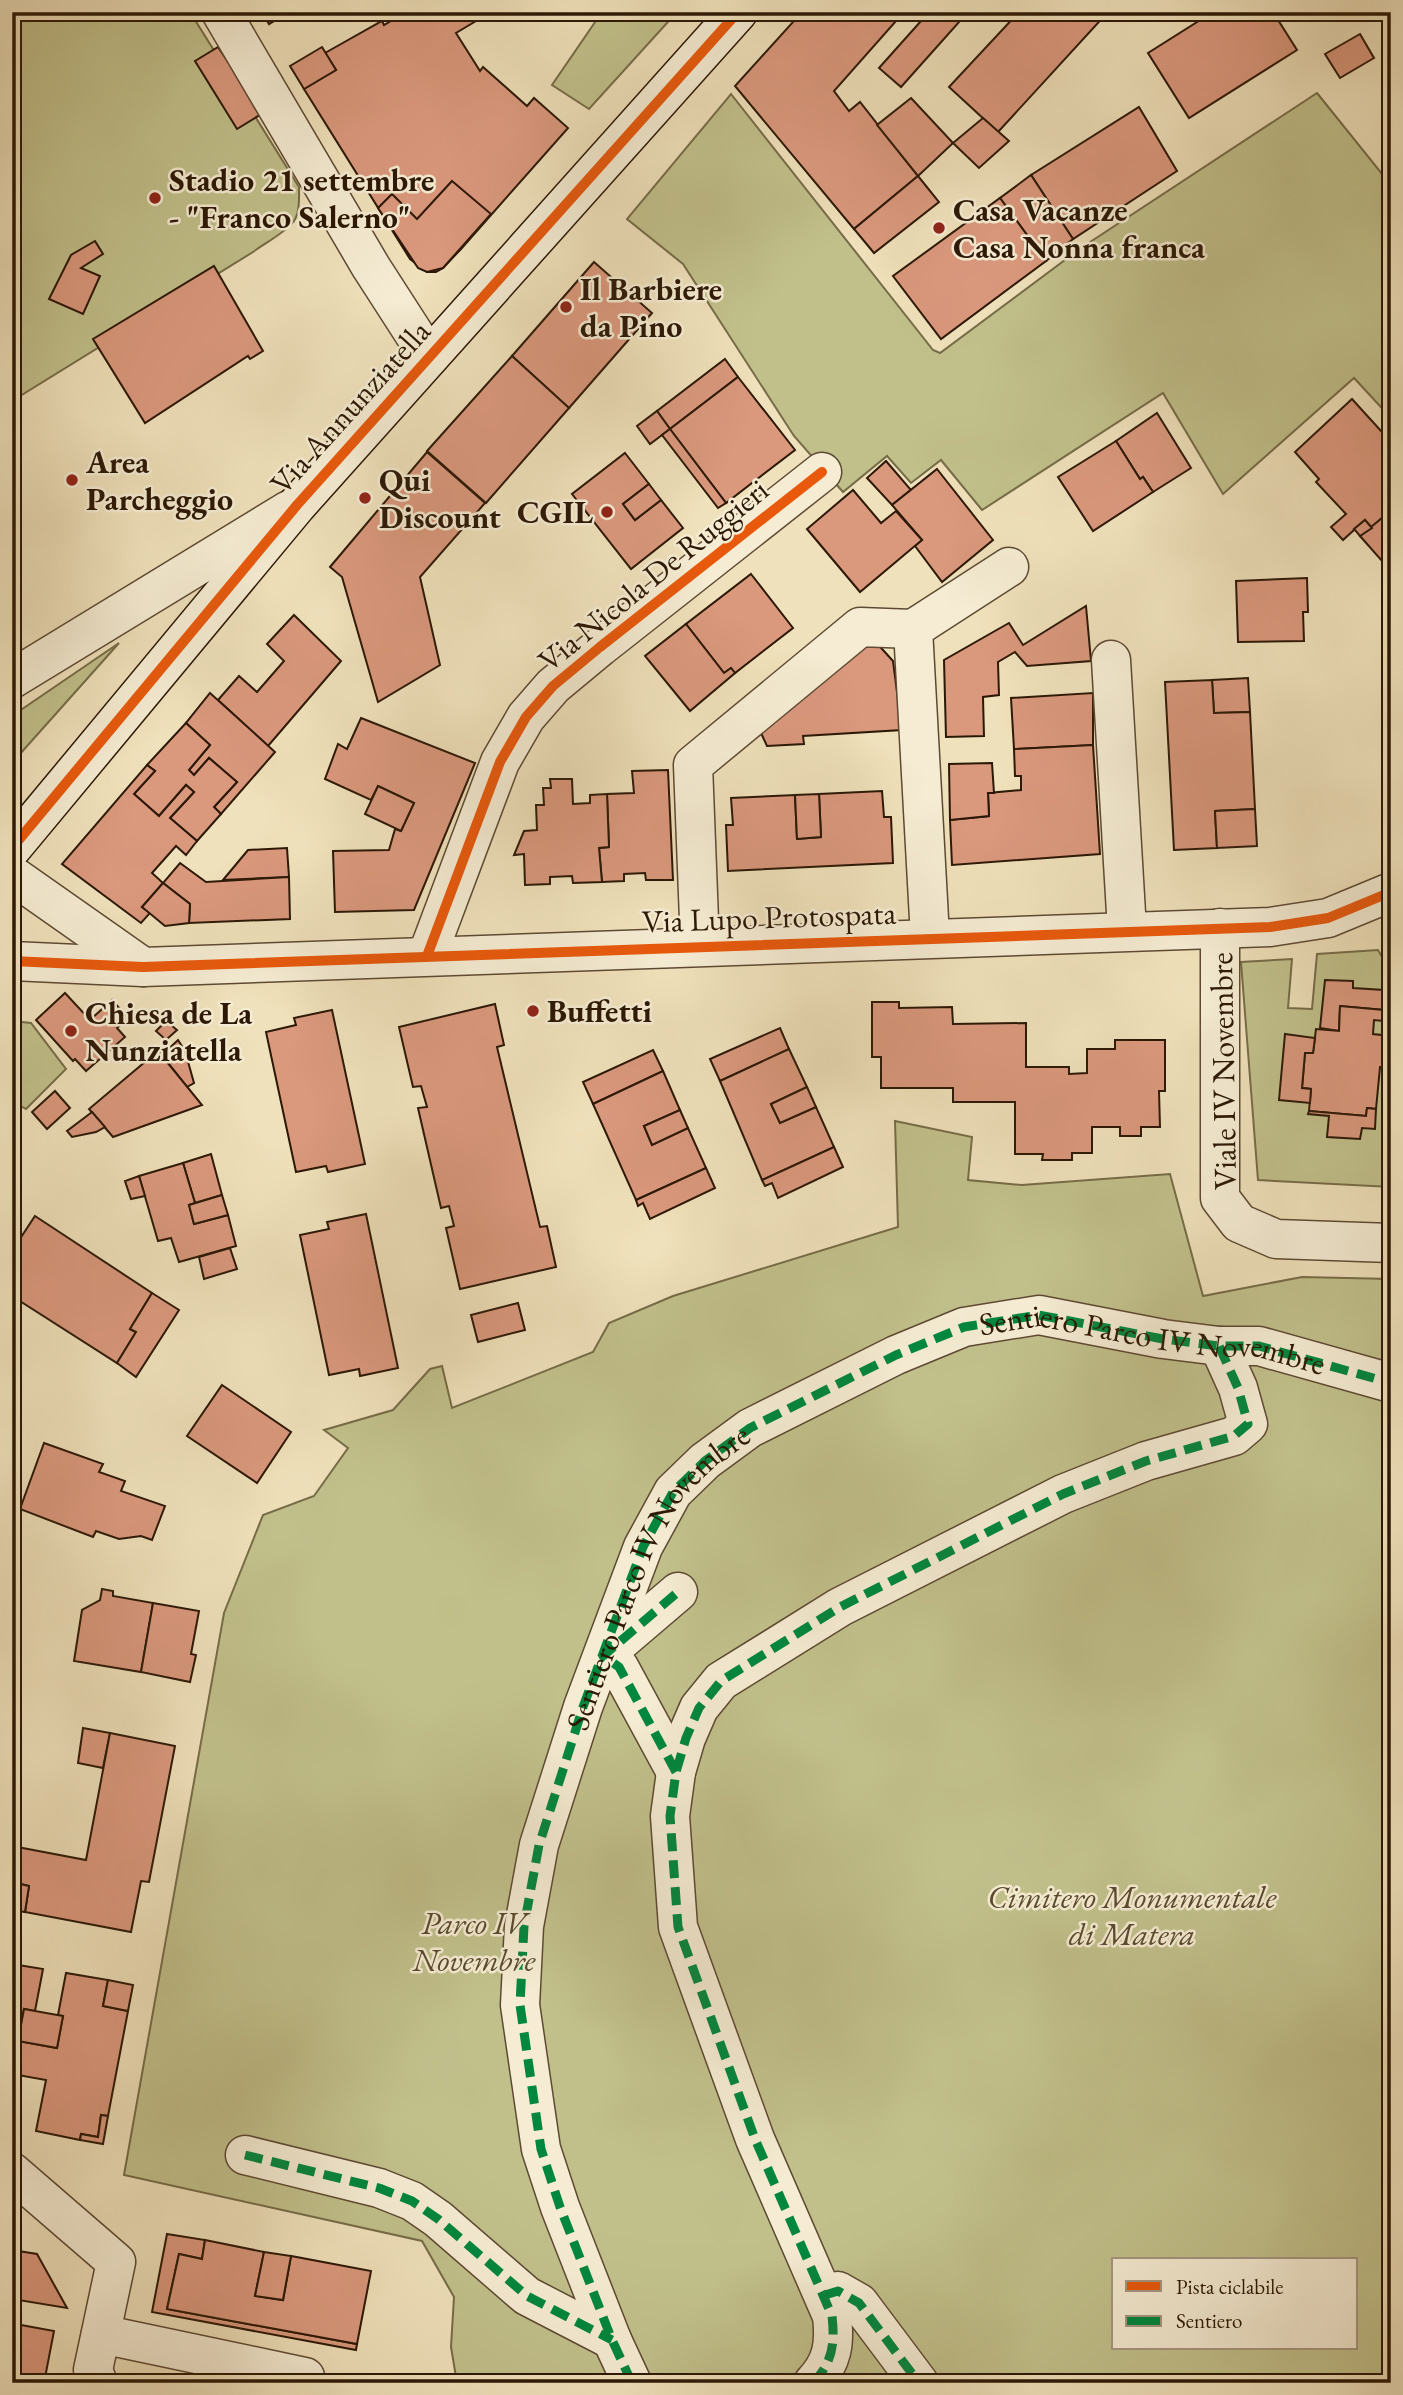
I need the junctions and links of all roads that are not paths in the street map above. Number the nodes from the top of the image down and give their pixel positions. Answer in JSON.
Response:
{"nodes":[{"id":1,"x":222,"y":12,"type":"edge"},
{"id":2,"x":738,"y":12,"type":"edge"},
{"id":3,"x":429,"y":357,"type":"junction"},
{"id":4,"x":822,"y":472,"type":"dead end"},
{"id":5,"x":297,"y":505,"type":"junction"},
{"id":6,"x":1009,"y":567,"type":"dead end"},
{"id":7,"x":913,"y":629,"type":"junction"},
{"id":8,"x":1111,"y":660,"type":"dead end"},
{"id":9,"x":12,"y":679,"type":"edge"},
{"id":10,"x":12,"y":848,"type":"edge"},
{"id":11,"x":12,"y":874,"type":"edge"},
{"id":12,"x":1391,"y":892,"type":"edge"},
{"id":13,"x":1220,"y":928,"type":"junction"},
{"id":14,"x":1127,"y":930,"type":"junction"},
{"id":15,"x":930,"y":937,"type":"junction"},
{"id":16,"x":700,"y":946,"type":"junction"},
{"id":17,"x":427,"y":956,"type":"junction"},
{"id":18,"x":143,"y":967,"type":"junction"},
{"id":19,"x":16,"y":970,"type":"edge"},
{"id":20,"x":1391,"y":1243,"type":"edge"},
{"id":21,"x":1219,"y":1346,"type":"junction"},
{"id":22,"x":1391,"y":1383,"type":"edge"},
{"id":23,"x":678,"y":1592,"type":"dead end"},
{"id":24,"x":603,"y":1656,"type":"junction"},
{"id":25,"x":676,"y":1772,"type":"junction"},
{"id":26,"x":245,"y":2155,"type":"dead end"},
{"id":27,"x":12,"y":2172,"type":"edge"},
{"id":28,"x":825,"y":2295,"type":"junction"},
{"id":29,"x":100,"y":2334,"type":"junction"},
{"id":30,"x":612,"y":2340,"type":"junction"},
{"id":31,"x":98,"y":2383,"type":"edge"},
{"id":32,"x":306,"y":2383,"type":"edge"},
{"id":33,"x":632,"y":2383,"type":"edge"},
{"id":34,"x":813,"y":2383,"type":"edge"},
{"id":35,"x":919,"y":2383,"type":"edge"}],
"edges":[{"from":1,"to":3,"type":"street"},
{"from":2,"to":3,"type":"street","name":"Via Annunziatella"},
{"from":3,"to":5,"type":"street","name":"Via Annunziatella"},
{"from":4,"to":17,"type":"street","name":"Via Nicola De Ruggieri"},
{"from":5,"to":9,"type":"street"},
{"from":5,"to":10,"type":"street","name":"Via Annunziatella"},
{"from":6,"to":7,"type":"street"},
{"from":7,"to":15,"type":"street"},
{"from":7,"to":16,"type":"street"},
{"from":8,"to":14,"type":"street"},
{"from":11,"to":18,"type":"street"},
{"from":12,"to":13,"type":"street","name":"Via Lupo Protospata"},
{"from":13,"to":14,"type":"street","name":"Via Lupo Protospata"},
{"from":13,"to":20,"type":"street","name":"Viale IV Novembre"},
{"from":14,"to":15,"type":"street","name":"Via Lupo Protospata"},
{"from":15,"to":16,"type":"street","name":"Via Lupo Protospata"},
{"from":16,"to":17,"type":"street","name":"Via Lupo Protospata"},
{"from":17,"to":18,"type":"street","name":"Via Lupo Protospata"},
{"from":18,"to":19,"type":"street","name":"Via Lupo Protospata"},
{"from":21,"to":22,"type":"street","name":"Sentiero Parco IV Novembre"},
{"from":21,"to":24,"type":"street","name":"Sentiero Parco IV Novembre"},
{"from":21,"to":25,"type":"street"},
{"from":23,"to":24,"type":"street"},
{"from":24,"to":25,"type":"street"},
{"from":24,"to":30,"type":"street","name":"Sentiero Parco IV Novembre"},
{"from":25,"to":28,"type":"street"},
{"from":26,"to":30,"type":"street"},
{"from":27,"to":29,"type":"street"},
{"from":28,"to":34,"type":"street"},
{"from":28,"to":35,"type":"street"},
{"from":29,"to":31,"type":"street"},
{"from":29,"to":32,"type":"street"},
{"from":30,"to":33,"type":"street","name":"Sentiero Parco IV Novembre"}]}
